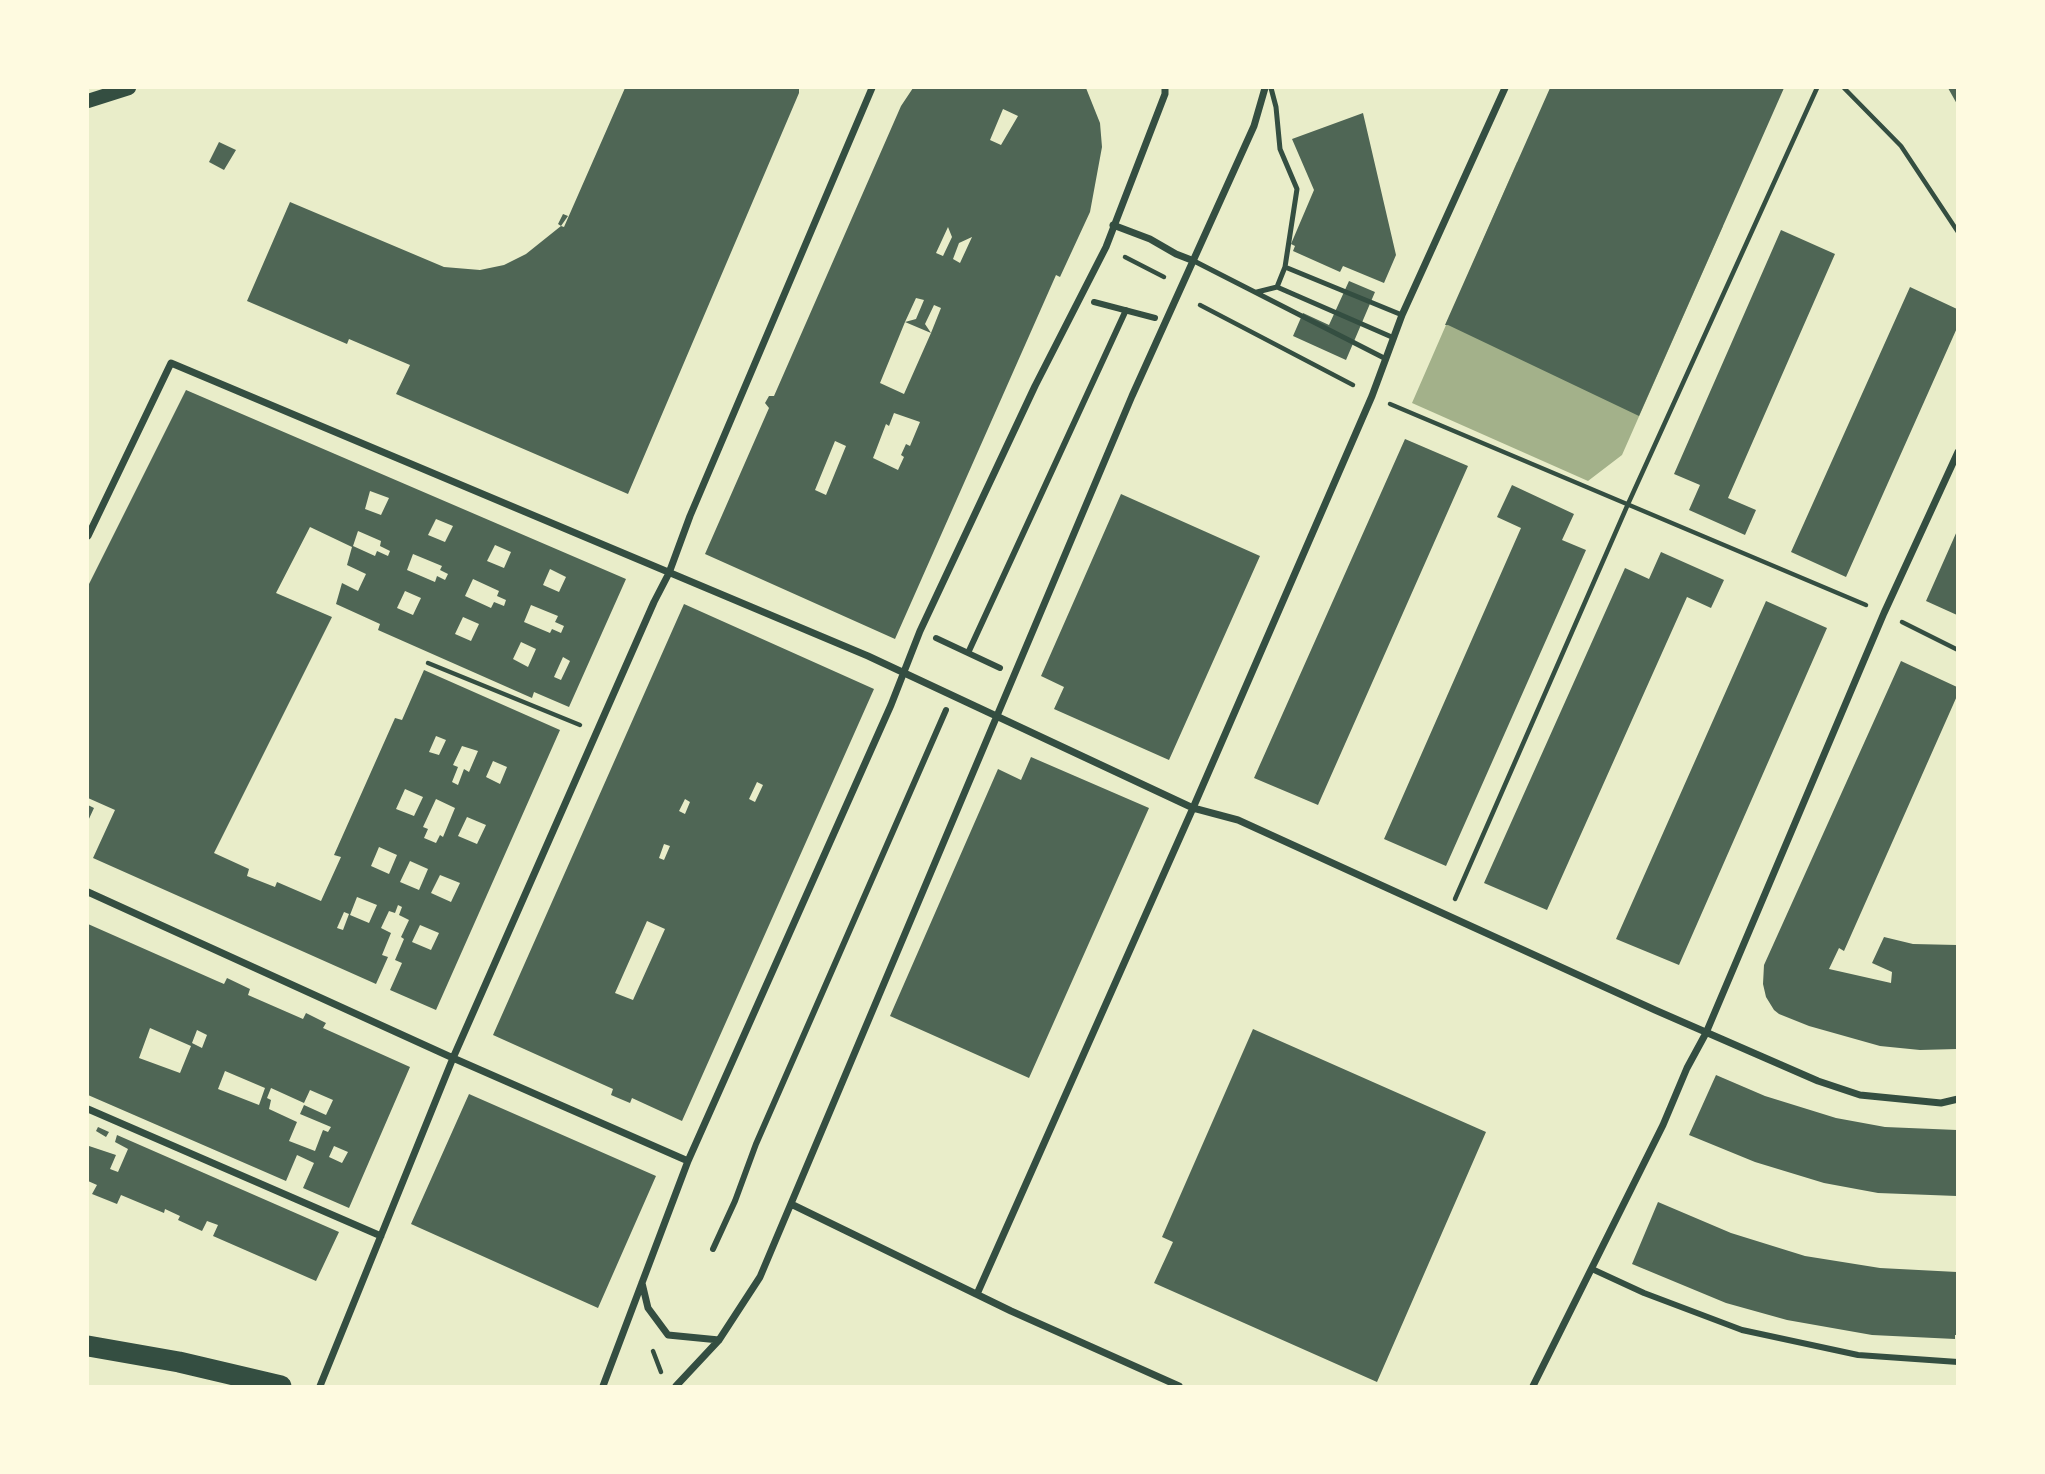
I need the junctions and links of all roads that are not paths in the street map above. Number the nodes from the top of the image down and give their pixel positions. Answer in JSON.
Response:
{"nodes":[{"id":1,"x":129,"y":88,"type":"edge"},
{"id":2,"x":872,"y":88,"type":"edge"},
{"id":3,"x":1165,"y":88,"type":"edge"},
{"id":4,"x":1265,"y":88,"type":"edge"},
{"id":5,"x":1271,"y":88,"type":"edge"},
{"id":6,"x":1505,"y":88,"type":"edge"},
{"id":7,"x":88,"y":102,"type":"edge"},
{"id":8,"x":1112,"y":225,"type":"junction"},
{"id":9,"x":1194,"y":261,"type":"junction"},
{"id":10,"x":1285,"y":267,"type":"junction"},
{"id":11,"x":1277,"y":287,"type":"junction"},
{"id":12,"x":1257,"y":292,"type":"junction"},
{"id":13,"x":1094,"y":302,"type":"dead end"},
{"id":14,"x":1126,"y":310,"type":"junction"},
{"id":15,"x":1402,"y":315,"type":"junction"},
{"id":16,"x":1155,"y":318,"type":"dead end"},
{"id":17,"x":1394,"y":338,"type":"junction"},
{"id":18,"x":1386,"y":359,"type":"junction"},
{"id":19,"x":1958,"y":452,"type":"edge"},
{"id":20,"x":88,"y":536,"type":"edge"},
{"id":21,"x":669,"y":573,"type":"junction"},
{"id":22,"x":936,"y":638,"type":"dead end"},
{"id":23,"x":968,"y":653,"type":"junction"},
{"id":24,"x":1000,"y":668,"type":"dead end"},
{"id":25,"x":902,"y":672,"type":"junction"},
{"id":26,"x":946,"y":709,"type":"dead end"},
{"id":27,"x":997,"y":717,"type":"junction"},
{"id":28,"x":1193,"y":808,"type":"junction"},
{"id":29,"x":88,"y":892,"type":"edge"},
{"id":30,"x":1706,"y":1033,"type":"junction"},
{"id":31,"x":453,"y":1058,"type":"junction"},
{"id":32,"x":1958,"y":1099,"type":"edge"},
{"id":33,"x":88,"y":1109,"type":"edge"},
{"id":34,"x":688,"y":1161,"type":"junction"},
{"id":35,"x":792,"y":1204,"type":"junction"},
{"id":36,"x":381,"y":1236,"type":"junction"},
{"id":37,"x":713,"y":1249,"type":"dead end"},
{"id":38,"x":1592,"y":1269,"type":"junction"},
{"id":39,"x":642,"y":1282,"type":"junction"},
{"id":40,"x":978,"y":1294,"type":"junction"},
{"id":41,"x":719,"y":1340,"type":"junction"},
{"id":42,"x":88,"y":1346,"type":"edge"},
{"id":43,"x":1958,"y":1362,"type":"edge"},
{"id":44,"x":281,"y":1387,"type":"edge"},
{"id":45,"x":320,"y":1387,"type":"edge"},
{"id":46,"x":603,"y":1387,"type":"edge"},
{"id":47,"x":677,"y":1387,"type":"edge"},
{"id":48,"x":1179,"y":1387,"type":"edge"},
{"id":49,"x":1532,"y":1387,"type":"edge"}],
"edges":[{"from":1,"to":7,"type":"main road"},
{"from":2,"to":21,"type":"street"},
{"from":3,"to":8,"type":"street"},
{"from":4,"to":9,"type":"street"},
{"from":5,"to":10,"type":"lane"},
{"from":6,"to":15,"type":"street"},
{"from":8,"to":9,"type":"street"},
{"from":8,"to":25,"type":"street"},
{"from":9,"to":12,"type":"lane"},
{"from":9,"to":27,"type":"street"},
{"from":10,"to":11,"type":"lane"},
{"from":10,"to":15,"type":"lane"},
{"from":11,"to":12,"type":"lane"},
{"from":11,"to":17,"type":"lane"},
{"from":12,"to":18,"type":"lane"},
{"from":13,"to":14,"type":"street"},
{"from":14,"to":16,"type":"street"},
{"from":14,"to":23,"type":"street"},
{"from":15,"to":17,"type":"street"},
{"from":17,"to":18,"type":"street"},
{"from":18,"to":28,"type":"street"},
{"from":19,"to":30,"type":"street"},
{"from":20,"to":21,"type":"street"},
{"from":21,"to":25,"type":"street"},
{"from":21,"to":31,"type":"street"},
{"from":22,"to":23,"type":"street"},
{"from":23,"to":24,"type":"street"},
{"from":25,"to":27,"type":"street"},
{"from":25,"to":34,"type":"street"},
{"from":26,"to":37,"type":"street"},
{"from":27,"to":28,"type":"street"},
{"from":27,"to":35,"type":"street"},
{"from":28,"to":30,"type":"street"},
{"from":28,"to":40,"type":"street"},
{"from":29,"to":31,"type":"street"},
{"from":30,"to":32,"type":"street"},
{"from":30,"to":38,"type":"street"},
{"from":31,"to":34,"type":"street"},
{"from":31,"to":36,"type":"street"},
{"from":33,"to":36,"type":"street"},
{"from":34,"to":39,"type":"street"},
{"from":35,"to":40,"type":"street"},
{"from":35,"to":41,"type":"street"},
{"from":36,"to":45,"type":"street"},
{"from":38,"to":43,"type":"street"},
{"from":38,"to":49,"type":"street"},
{"from":39,"to":41,"type":"street"},
{"from":39,"to":46,"type":"street"},
{"from":40,"to":48,"type":"street"},
{"from":41,"to":47,"type":"street"},
{"from":42,"to":44,"type":"highway"}]}
